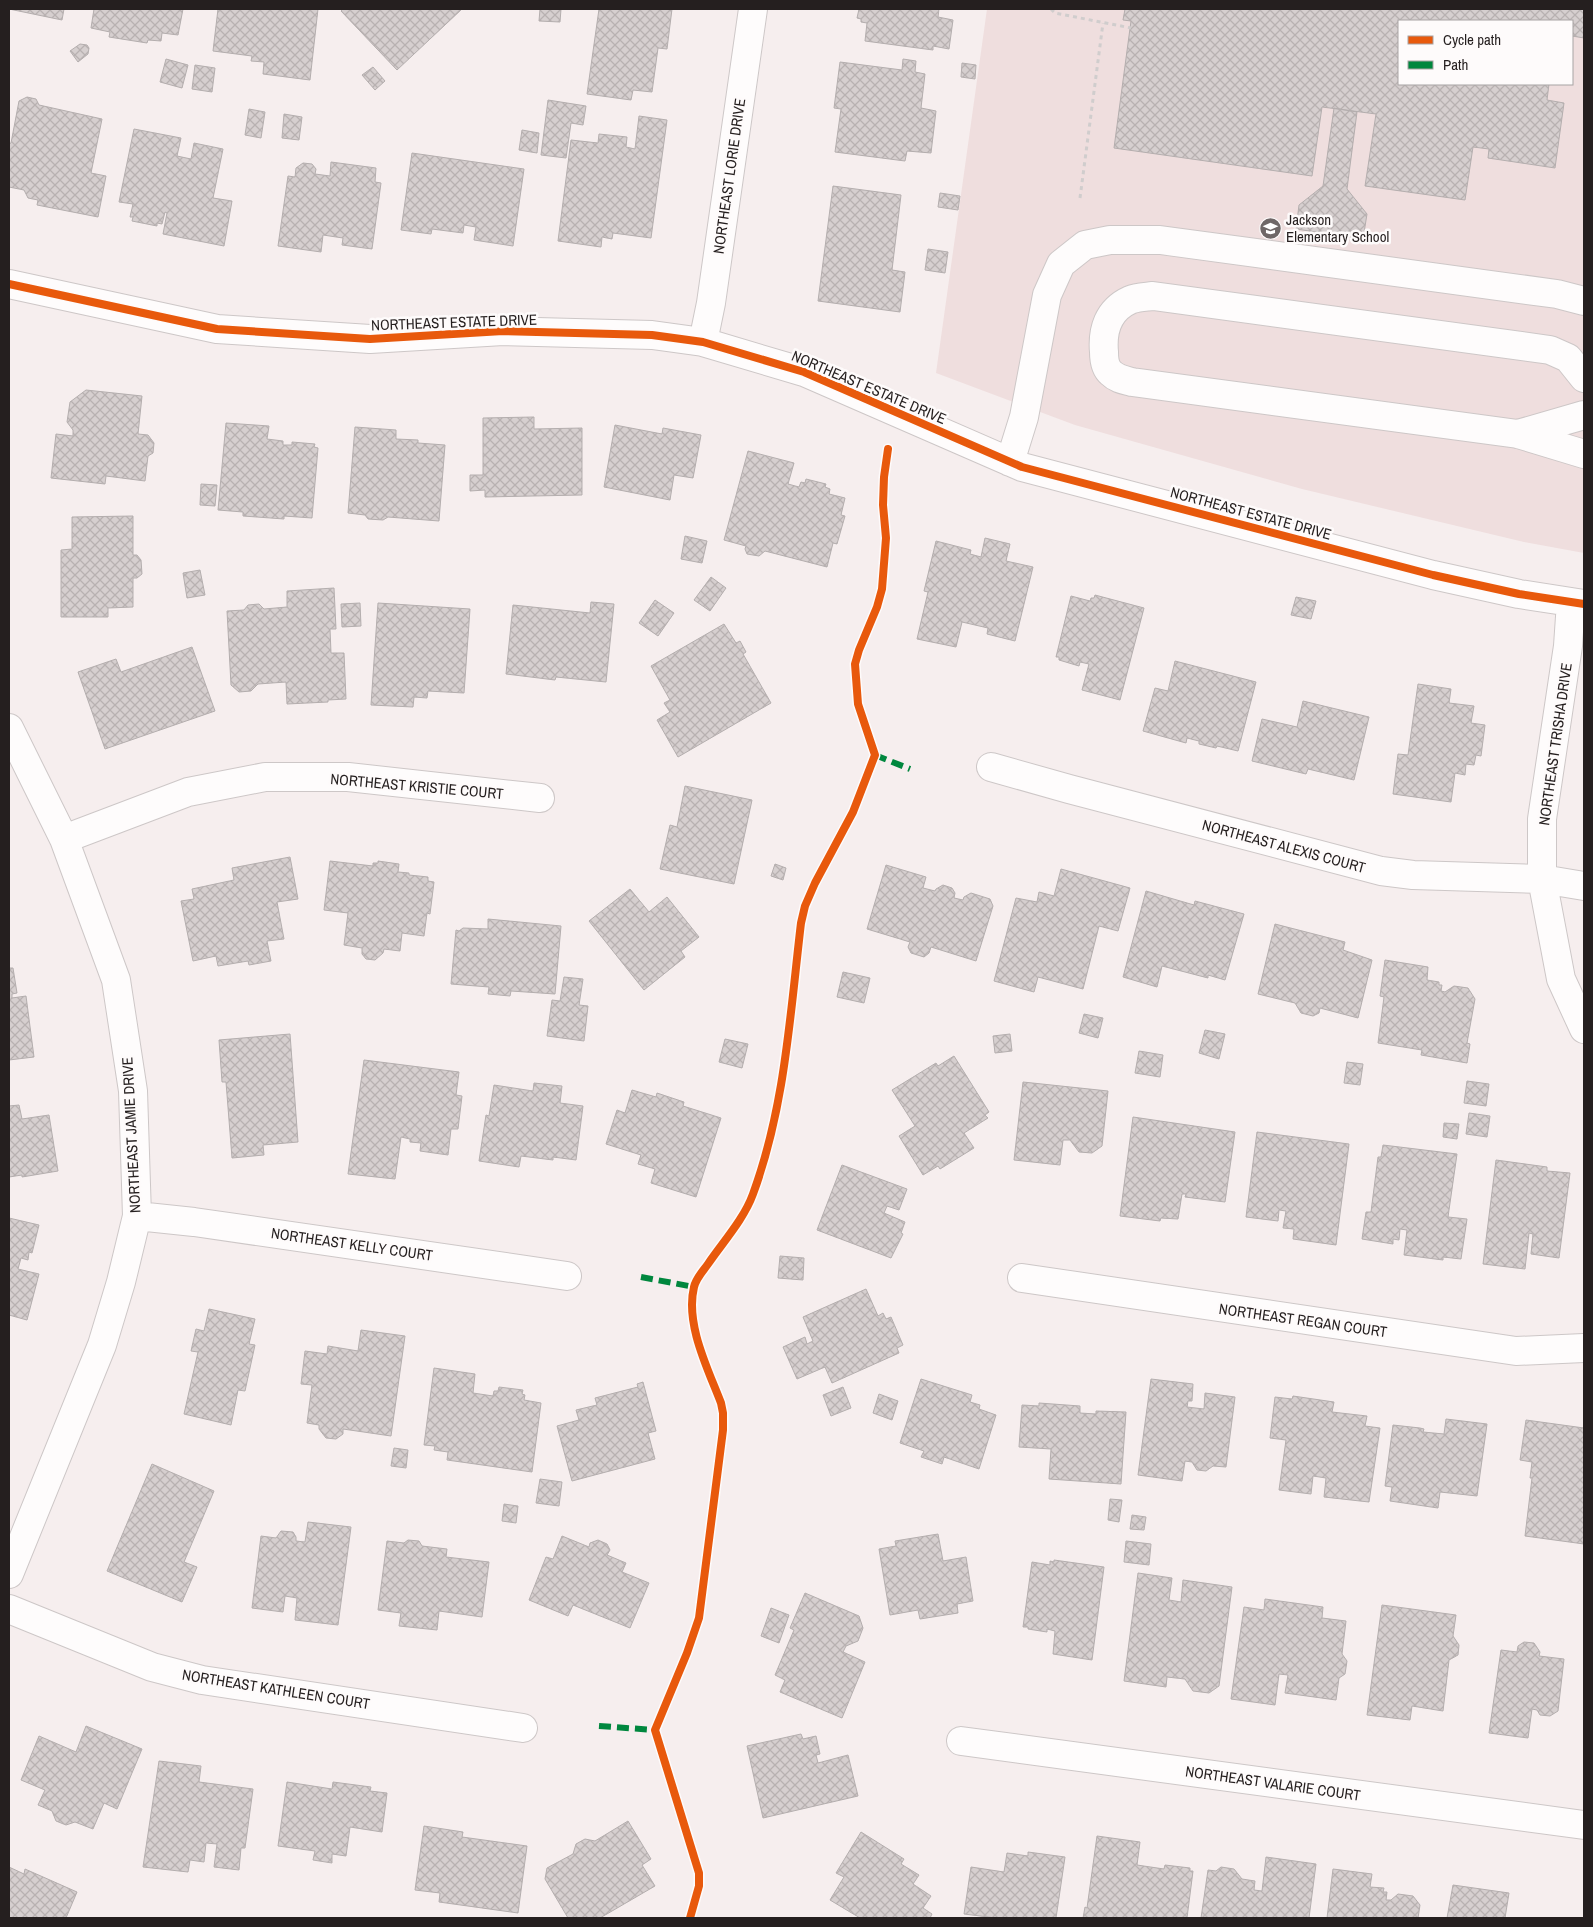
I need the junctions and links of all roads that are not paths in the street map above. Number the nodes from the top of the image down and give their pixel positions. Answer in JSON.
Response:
{"nodes":[{"id":1,"x":753,"y":9,"type":"edge"},
{"id":2,"x":9,"y":284,"type":"edge"},
{"id":3,"x":1584,"y":301,"type":"edge"},
{"id":4,"x":703,"y":342,"type":"junction"},
{"id":5,"x":1584,"y":378,"type":"edge"},
{"id":6,"x":1584,"y":414,"type":"edge"},
{"id":7,"x":1518,"y":434,"type":"junction"},
{"id":8,"x":1584,"y":454,"type":"edge"},
{"id":9,"x":1010,"y":462,"type":"junction"},
{"id":10,"x":1577,"y":603,"type":"edge"},
{"id":11,"x":9,"y":728,"type":"edge"},
{"id":12,"x":991,"y":767,"type":"dead end"},
{"id":13,"x":540,"y":798,"type":"dead end"},
{"id":14,"x":64,"y":839,"type":"junction"},
{"id":15,"x":1542,"y":879,"type":"junction"},
{"id":16,"x":1584,"y":886,"type":"edge"},
{"id":17,"x":1584,"y":1029,"type":"edge"},
{"id":18,"x":137,"y":1216,"type":"junction"},
{"id":19,"x":567,"y":1276,"type":"dead end"},
{"id":20,"x":1022,"y":1278,"type":"dead end"},
{"id":21,"x":1584,"y":1348,"type":"edge"},
{"id":22,"x":9,"y":1574,"type":"edge"},
{"id":23,"x":9,"y":1609,"type":"edge"},
{"id":24,"x":523,"y":1728,"type":"dead end"},
{"id":25,"x":961,"y":1741,"type":"dead end"},
{"id":26,"x":1584,"y":1825,"type":"edge"}],
"edges":[{"from":1,"to":4,"type":"street","name":"NORTHEAST LORIE DRIVE"},
{"from":2,"to":4,"type":"street","name":"NORTHEAST ESTATE DRIVE"},
{"from":3,"to":9,"type":"street"},
{"from":4,"to":9,"type":"street","name":"NORTHEAST ESTATE DRIVE"},
{"from":5,"to":7,"type":"street"},
{"from":6,"to":7,"type":"street"},
{"from":7,"to":8,"type":"street"},
{"from":9,"to":10,"type":"street","name":"NORTHEAST ESTATE DRIVE"},
{"from":10,"to":15,"type":"street","name":"NORTHEAST TRISHA DRIVE"},
{"from":11,"to":14,"type":"street","name":"NORTHEAST JAMIE DRIVE"},
{"from":12,"to":15,"type":"street","name":"NORTHEAST ALEXIS COURT"},
{"from":13,"to":14,"type":"street","name":"NORTHEAST KRISTIE COURT"},
{"from":14,"to":18,"type":"street","name":"NORTHEAST JAMIE DRIVE"},
{"from":15,"to":16,"type":"street","name":"NORTHEAST ALEXIS COURT"},
{"from":15,"to":17,"type":"street","name":"NORTHEAST TRISHA DRIVE"},
{"from":18,"to":19,"type":"street","name":"NORTHEAST KELLY COURT"},
{"from":18,"to":22,"type":"street","name":"NORTHEAST JAMIE DRIVE"},
{"from":20,"to":21,"type":"street","name":"NORTHEAST REGAN COURT"},
{"from":23,"to":24,"type":"street","name":"NORTHEAST KATHLEEN COURT"},
{"from":25,"to":26,"type":"street","name":"NORTHEAST VALARIE COURT"}]}
